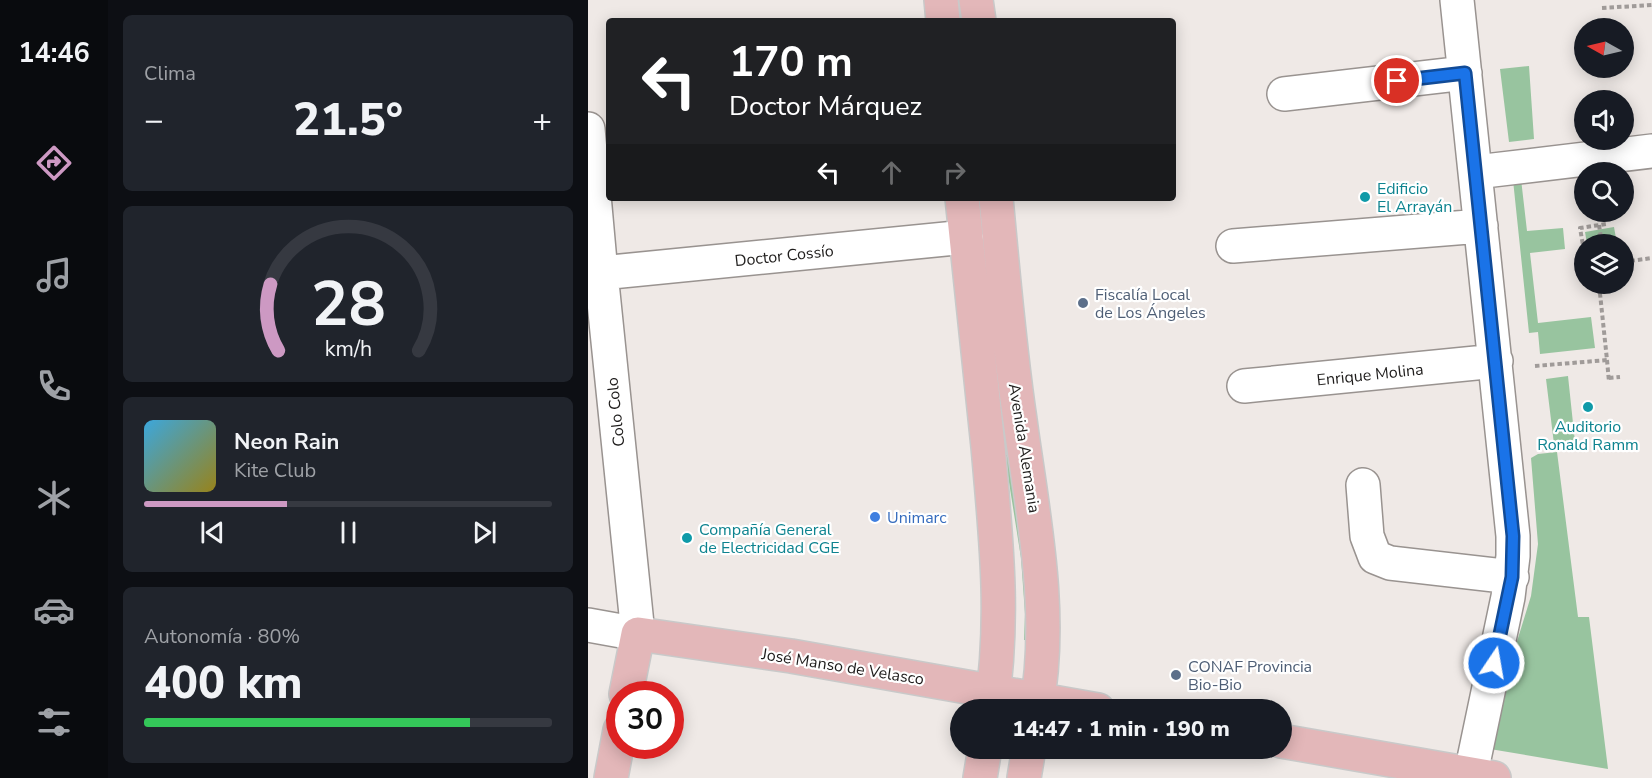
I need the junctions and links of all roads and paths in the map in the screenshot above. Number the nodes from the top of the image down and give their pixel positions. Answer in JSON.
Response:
{"nodes":[{"id":1,"x":941,"y":0,"type":"edge"},
{"id":2,"x":976,"y":0,"type":"edge"},
{"id":3,"x":1457,"y":0,"type":"edge"},
{"id":4,"x":1652,"y":5,"type":"edge"},
{"id":5,"x":1602,"y":8,"type":"dead end"},
{"id":6,"x":943,"y":18,"type":"edge"},
{"id":7,"x":979,"y":18,"type":"edge"},
{"id":8,"x":1465,"y":73,"type":"junction"},
{"id":9,"x":1284,"y":94,"type":"dead end"},
{"id":10,"x":588,"y":136,"type":"edge"},
{"id":11,"x":1652,"y":151,"type":"edge"},
{"id":12,"x":1476,"y":172,"type":"junction"},
{"id":13,"x":962,"y":201,"type":"edge"},
{"id":14,"x":996,"y":201,"type":"edge"},
{"id":15,"x":1606,"y":222,"type":"edge"},
{"id":16,"x":1599,"y":225,"type":"junction"},
{"id":17,"x":1481,"y":226,"type":"junction"},
{"id":18,"x":1581,"y":234,"type":"edge"},
{"id":19,"x":1600,"y":234,"type":"edge"},
{"id":20,"x":966,"y":237,"type":"junction"},
{"id":21,"x":1233,"y":246,"type":"dead end"},
{"id":22,"x":1652,"y":258,"type":"edge"},
{"id":23,"x":1634,"y":260,"type":"edge"},
{"id":24,"x":597,"y":276,"type":"edge"},
{"id":25,"x":1600,"y":294,"type":"edge"},
{"id":26,"x":1607,"y":360,"type":"junction"},
{"id":27,"x":1496,"y":361,"type":"junction"},
{"id":28,"x":1535,"y":366,"type":"dead end"},
{"id":29,"x":1620,"y":377,"type":"dead end"},
{"id":30,"x":1244,"y":387,"type":"dead end"},
{"id":31,"x":1362,"y":485,"type":"dead end"},
{"id":32,"x":1512,"y":577,"type":"junction"},
{"id":33,"x":588,"y":625,"type":"edge"},
{"id":34,"x":638,"y":634,"type":"junction"},
{"id":35,"x":629,"y":681,"type":"edge"},
{"id":36,"x":987,"y":699,"type":"edge"},
{"id":37,"x":992,"y":699,"type":"edge"},
{"id":38,"x":1037,"y":699,"type":"edge"},
{"id":39,"x":1292,"y":743,"type":"edge"},
{"id":40,"x":615,"y":759,"type":"edge"},
{"id":41,"x":983,"y":759,"type":"edge"},
{"id":42,"x":1027,"y":759,"type":"edge"},
{"id":43,"x":1478,"y":777,"type":"edge"},
{"id":44,"x":611,"y":778,"type":"edge"},
{"id":45,"x":980,"y":778,"type":"edge"},
{"id":46,"x":1024,"y":778,"type":"edge"}],
"edges":[{"from":1,"to":6,"type":"main road"},
{"from":2,"to":7,"type":"main road"},
{"from":3,"to":8,"type":"street"},
{"from":4,"to":5,"type":"path"},
{"from":8,"to":9,"type":"street"},
{"from":8,"to":12,"type":"street"},
{"from":10,"to":24,"type":"street","name":"Colo Colo"},
{"from":11,"to":12,"type":"street"},
{"from":12,"to":17,"type":"street"},
{"from":13,"to":20,"type":"main road","name":"Avenida Alemania"},
{"from":14,"to":38,"type":"main road","name":"Avenida Alemania"},
{"from":15,"to":16,"type":"path"},
{"from":16,"to":18,"type":"path"},
{"from":16,"to":19,"type":"path"},
{"from":17,"to":21,"type":"street"},
{"from":17,"to":27,"type":"street"},
{"from":20,"to":24,"type":"street","name":"Doctor Cossío"},
{"from":20,"to":37,"type":"main road","name":"Avenida Alemania"},
{"from":22,"to":23,"type":"path"},
{"from":24,"to":34,"type":"street","name":"Colo Colo"},
{"from":25,"to":26,"type":"path"},
{"from":26,"to":28,"type":"path"},
{"from":26,"to":29,"type":"path"},
{"from":27,"to":30,"type":"street","name":"Enrique Molina"},
{"from":27,"to":32,"type":"street"},
{"from":31,"to":32,"type":"street"},
{"from":32,"to":43,"type":"street"},
{"from":33,"to":34,"type":"street","name":"José Manso de Velasco"},
{"from":34,"to":35,"type":"main road","name":"Colo Colo"},
{"from":34,"to":36,"type":"main road","name":"José Manso de Velasco"},
{"from":39,"to":43,"type":"main road"},
{"from":40,"to":44,"type":"main road"},
{"from":41,"to":45,"type":"main road"},
{"from":42,"to":46,"type":"main road"}]}
